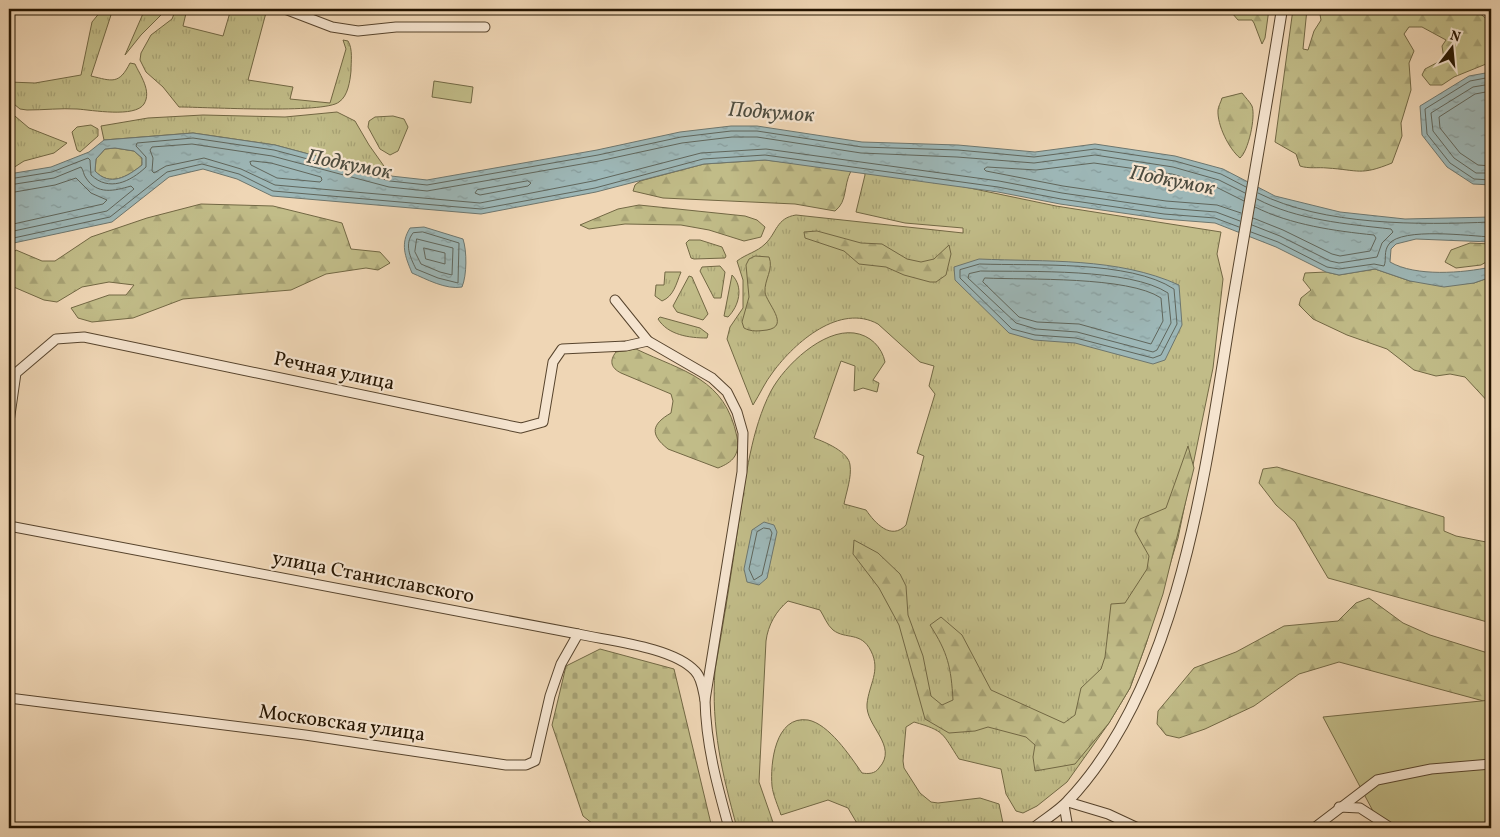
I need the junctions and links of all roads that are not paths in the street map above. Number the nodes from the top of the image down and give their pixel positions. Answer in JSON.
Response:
{"nodes":[{"id":1,"x":284,"y":9,"type":"edge"},
{"id":2,"x":1282,"y":9,"type":"edge"},
{"id":3,"x":485,"y":27,"type":"dead end"},
{"id":4,"x":615,"y":300,"type":"dead end"},
{"id":5,"x":648,"y":341,"type":"junction"},
{"id":6,"x":9,"y":422,"type":"edge"},
{"id":7,"x":9,"y":526,"type":"edge"},
{"id":8,"x":578,"y":634,"type":"junction"},
{"id":9,"x":9,"y":698,"type":"edge"},
{"id":10,"x":705,"y":700,"type":"junction"},
{"id":11,"x":1491,"y":764,"type":"edge"},
{"id":12,"x":1066,"y":803,"type":"junction"},
{"id":13,"x":1339,"y":807,"type":"junction"},
{"id":14,"x":729,"y":828,"type":"edge"},
{"id":15,"x":1034,"y":828,"type":"edge"},
{"id":16,"x":1068,"y":828,"type":"edge"},
{"id":17,"x":1138,"y":828,"type":"edge"},
{"id":18,"x":1314,"y":828,"type":"edge"},
{"id":19,"x":1391,"y":828,"type":"edge"}],
"edges":[{"from":1,"to":3,"type":"street"},
{"from":2,"to":12,"type":"street"},
{"from":4,"to":5,"type":"street"},
{"from":5,"to":6,"type":"street","name":"Речная улица"},
{"from":5,"to":10,"type":"street"},
{"from":7,"to":8,"type":"street","name":"улица Станиславского"},
{"from":8,"to":9,"type":"street","name":"Московская улица"},
{"from":8,"to":10,"type":"street","name":"улица Станиславского"},
{"from":10,"to":14,"type":"street"},
{"from":11,"to":13,"type":"street"},
{"from":12,"to":15,"type":"street"},
{"from":12,"to":16,"type":"street"},
{"from":12,"to":17,"type":"street"},
{"from":13,"to":18,"type":"street"},
{"from":13,"to":19,"type":"street"}]}
